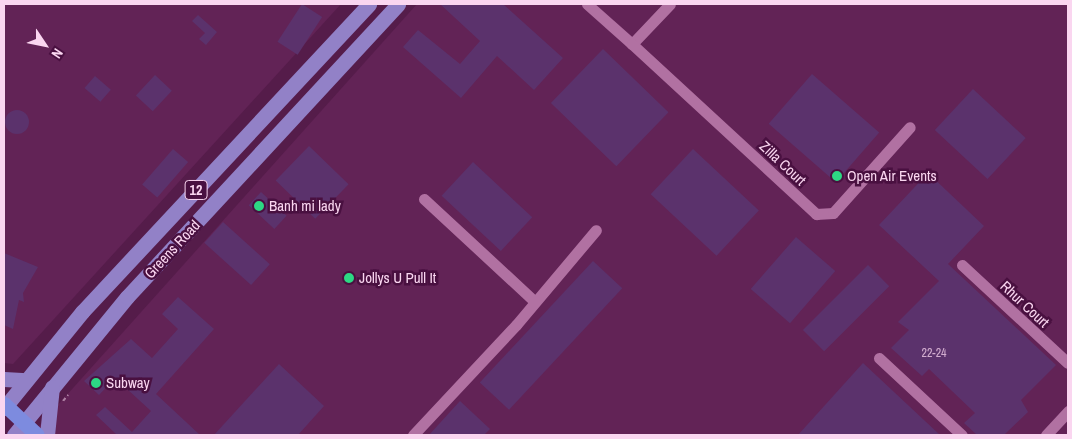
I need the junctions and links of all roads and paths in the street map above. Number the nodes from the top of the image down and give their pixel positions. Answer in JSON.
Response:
{"nodes":[{"id":1,"x":369,"y":4,"type":"edge"},
{"id":2,"x":398,"y":4,"type":"edge"},
{"id":3,"x":588,"y":4,"type":"edge"},
{"id":4,"x":670,"y":4,"type":"edge"},
{"id":5,"x":632,"y":44,"type":"junction"},
{"id":6,"x":910,"y":127,"type":"dead end"},
{"id":7,"x":424,"y":199,"type":"dead end"},
{"id":8,"x":169,"y":219,"type":"junction"},
{"id":9,"x":596,"y":230,"type":"dead end"},
{"id":10,"x":185,"y":235,"type":"junction"},
{"id":11,"x":962,"y":265,"type":"dead end"},
{"id":12,"x":534,"y":301,"type":"junction"},
{"id":13,"x":879,"y":358,"type":"dead end"},
{"id":14,"x":1068,"y":363,"type":"edge"},
{"id":15,"x":4,"y":379,"type":"edge"},
{"id":16,"x":26,"y":380,"type":"junction"},
{"id":17,"x":52,"y":387,"type":"junction"},
{"id":18,"x":4,"y":406,"type":"edge"},
{"id":19,"x":1068,"y":411,"type":"edge"},
{"id":20,"x":24,"y":423,"type":"junction"},
{"id":21,"x":14,"y":435,"type":"edge"},
{"id":22,"x":37,"y":435,"type":"edge"},
{"id":23,"x":47,"y":435,"type":"edge"},
{"id":24,"x":413,"y":435,"type":"edge"},
{"id":25,"x":962,"y":435,"type":"edge"},
{"id":26,"x":1046,"y":435,"type":"edge"}],
"edges":[{"from":1,"to":8,"type":"main road","name":"Greens Road","number":"12"},
{"from":2,"to":10,"type":"main road","name":"Greens Road","number":"12"},
{"from":3,"to":5,"type":"street","name":"Zilla Court"},
{"from":4,"to":5,"type":"street"},
{"from":5,"to":6,"type":"street","name":"Zilla Court"},
{"from":7,"to":12,"type":"street"},
{"from":8,"to":10,"type":"main road"},
{"from":8,"to":16,"type":"main road","name":"Greens Road","number":"12"},
{"from":9,"to":12,"type":"street"},
{"from":10,"to":17,"type":"main road","name":"Greens Road","number":"12"},
{"from":11,"to":14,"type":"street","name":"Rhur Court"},
{"from":12,"to":24,"type":"street"},
{"from":13,"to":25,"type":"street"},
{"from":15,"to":16,"type":"main road"},
{"from":16,"to":18,"type":"main road","name":"Greens Road","number":"12"},
{"from":17,"to":20,"type":"main road","name":"Greens Road","number":"12"},
{"from":17,"to":23,"type":"main road"},
{"from":18,"to":20,"type":"highway"},
{"from":19,"to":26,"type":"street"},
{"from":20,"to":21,"type":"main road","name":"Greens Road","number":"12"},
{"from":20,"to":22,"type":"highway"}]}
